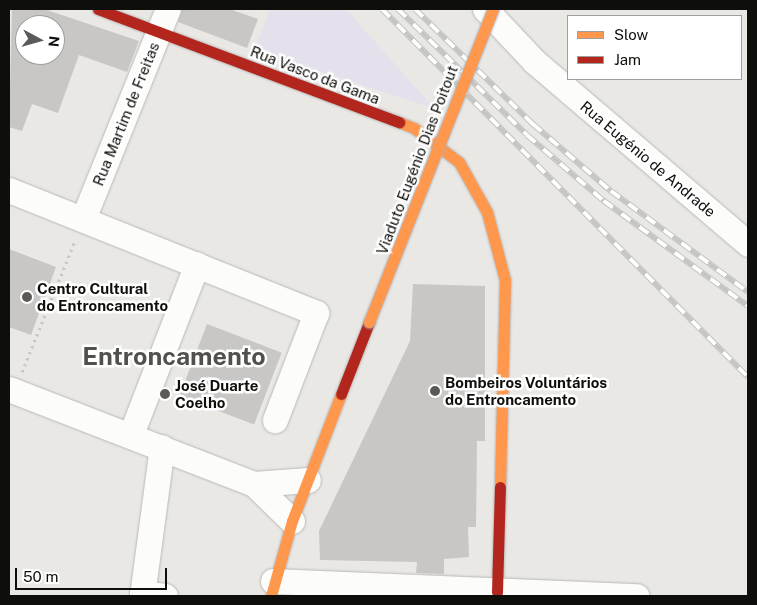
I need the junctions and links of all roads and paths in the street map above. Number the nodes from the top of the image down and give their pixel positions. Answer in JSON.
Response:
{"nodes":[{"id":1,"x":98,"y":9,"type":"edge"},
{"id":2,"x":168,"y":9,"type":"edge"},
{"id":3,"x":485,"y":9,"type":"edge"},
{"id":4,"x":493,"y":9,"type":"edge"},
{"id":5,"x":158,"y":32,"type":"junction"},
{"id":6,"x":9,"y":190,"type":"edge"},
{"id":7,"x":83,"y":219,"type":"junction"},
{"id":8,"x":748,"y":244,"type":"edge"},
{"id":9,"x":197,"y":264,"type":"junction"},
{"id":10,"x":11,"y":395,"type":"edge"},
{"id":11,"x":275,"y":420,"type":"dead end"},
{"id":12,"x":131,"y":434,"type":"junction"},
{"id":13,"x":162,"y":447,"type":"junction"},
{"id":14,"x":308,"y":480,"type":"junction"},
{"id":15,"x":254,"y":484,"type":"junction"},
{"id":16,"x":292,"y":521,"type":"junction"},
{"id":17,"x":272,"y":589,"type":"edge"},
{"id":18,"x":497,"y":592,"type":"junction"},
{"id":19,"x":438,"y":593,"type":"edge"},
{"id":20,"x":150,"y":595,"type":"edge"},
{"id":21,"x":557,"y":595,"type":"edge"},
{"id":22,"x":637,"y":596,"type":"edge"}],
"edges":[{"from":1,"to":5,"type":"street","name":"Rua Vasco da Gama"},
{"from":2,"to":5,"type":"street","name":"Rua Martim de Freitas"},
{"from":3,"to":8,"type":"street","name":"Rua Eugénio de Andrade"},
{"from":4,"to":14,"type":"street","name":"Viaduto Eugénio Dias Poitout","bridge":true},
{"from":5,"to":7,"type":"street","name":"Rua Martim de Freitas"},
{"from":5,"to":18,"type":"street","name":"Rua Vasco da Gama"},
{"from":6,"to":7,"type":"street"},
{"from":7,"to":9,"type":"street"},
{"from":7,"to":10,"type":"path"},
{"from":9,"to":11,"type":"street"},
{"from":9,"to":12,"type":"street"},
{"from":10,"to":12,"type":"street"},
{"from":12,"to":13,"type":"street"},
{"from":13,"to":15,"type":"street"},
{"from":13,"to":20,"type":"street"},
{"from":14,"to":15,"type":"street"},
{"from":14,"to":16,"type":"street","name":"Viaduto Eugénio Dias Poitout"},
{"from":15,"to":16,"type":"street"},
{"from":16,"to":17,"type":"street","name":"Viaduto Eugénio Dias Poitout"},
{"from":17,"to":19,"type":"street"},
{"from":18,"to":19,"type":"street"},
{"from":18,"to":21,"type":"street"},
{"from":21,"to":22,"type":"street"}]}
